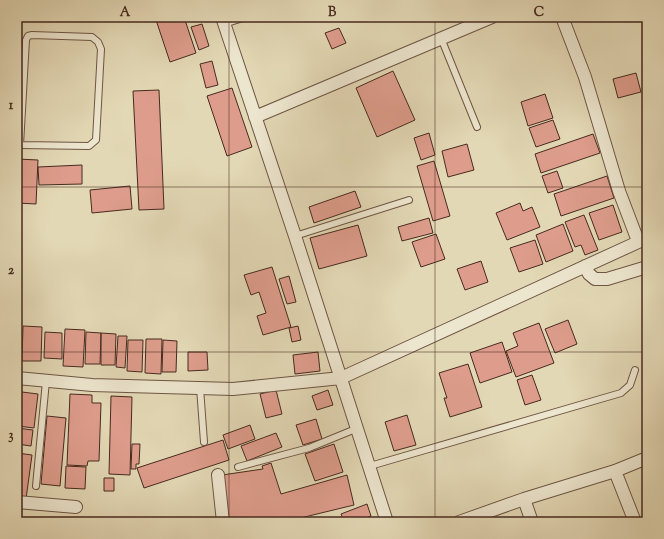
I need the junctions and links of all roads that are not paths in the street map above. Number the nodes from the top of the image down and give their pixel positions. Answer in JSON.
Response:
{"nodes":[{"id":1,"x":246,"y":17,"type":"edge"},
{"id":2,"x":492,"y":17,"type":"edge"},
{"id":3,"x":562,"y":17,"type":"edge"},
{"id":4,"x":223,"y":21,"type":"edge"},
{"id":5,"x":441,"y":38,"type":"junction"},
{"id":6,"x":255,"y":117,"type":"junction"},
{"id":7,"x":477,"y":127,"type":"dead end"},
{"id":8,"x":18,"y":145,"type":"edge"},
{"id":9,"x":409,"y":200,"type":"dead end"},
{"id":10,"x":295,"y":236,"type":"junction"},
{"id":11,"x":642,"y":240,"type":"edge"},
{"id":12,"x":585,"y":266,"type":"junction"},
{"id":13,"x":647,"y":267,"type":"edge"},
{"id":14,"x":635,"y":370,"type":"dead end"},
{"id":15,"x":17,"y":378,"type":"edge"},
{"id":16,"x":341,"y":378,"type":"junction"},
{"id":17,"x":46,"y":381,"type":"junction"},
{"id":18,"x":200,"y":388,"type":"junction"},
{"id":19,"x":358,"y":428,"type":"junction"},
{"id":20,"x":204,"y":442,"type":"dead end"},
{"id":21,"x":647,"y":458,"type":"edge"},
{"id":22,"x":370,"y":466,"type":"junction"},
{"id":23,"x":238,"y":467,"type":"dead end"},
{"id":24,"x":615,"y":472,"type":"junction"},
{"id":25,"x":218,"y":475,"type":"dead end"},
{"id":26,"x":36,"y":486,"type":"dead end"},
{"id":27,"x":524,"y":499,"type":"junction"},
{"id":28,"x":17,"y":502,"type":"edge"},
{"id":29,"x":76,"y":507,"type":"dead end"},
{"id":30,"x":223,"y":522,"type":"edge"},
{"id":31,"x":387,"y":522,"type":"edge"},
{"id":32,"x":459,"y":522,"type":"edge"},
{"id":33,"x":532,"y":522,"type":"edge"},
{"id":34,"x":635,"y":522,"type":"edge"}],
"edges":[{"from":1,"to":4,"type":"lane"},
{"from":2,"to":5,"type":"street"},
{"from":3,"to":11,"type":"street"},
{"from":4,"to":6,"type":"street"},
{"from":5,"to":6,"type":"street"},
{"from":5,"to":7,"type":"lane"},
{"from":6,"to":10,"type":"street"},
{"from":8,"to":8,"type":"lane"},
{"from":9,"to":10,"type":"lane"},
{"from":10,"to":16,"type":"street"},
{"from":11,"to":12,"type":"street"},
{"from":12,"to":13,"type":"street"},
{"from":12,"to":16,"type":"street"},
{"from":14,"to":22,"type":"lane"},
{"from":15,"to":17,"type":"street"},
{"from":16,"to":18,"type":"street"},
{"from":16,"to":19,"type":"street"},
{"from":17,"to":18,"type":"street"},
{"from":17,"to":26,"type":"lane"},
{"from":18,"to":20,"type":"lane"},
{"from":19,"to":22,"type":"street"},
{"from":19,"to":23,"type":"lane"},
{"from":21,"to":24,"type":"street"},
{"from":22,"to":31,"type":"street"},
{"from":24,"to":27,"type":"street"},
{"from":24,"to":34,"type":"street"},
{"from":25,"to":30,"type":"street"},
{"from":27,"to":32,"type":"street"},
{"from":27,"to":33,"type":"street"},
{"from":28,"to":29,"type":"street"}]}
